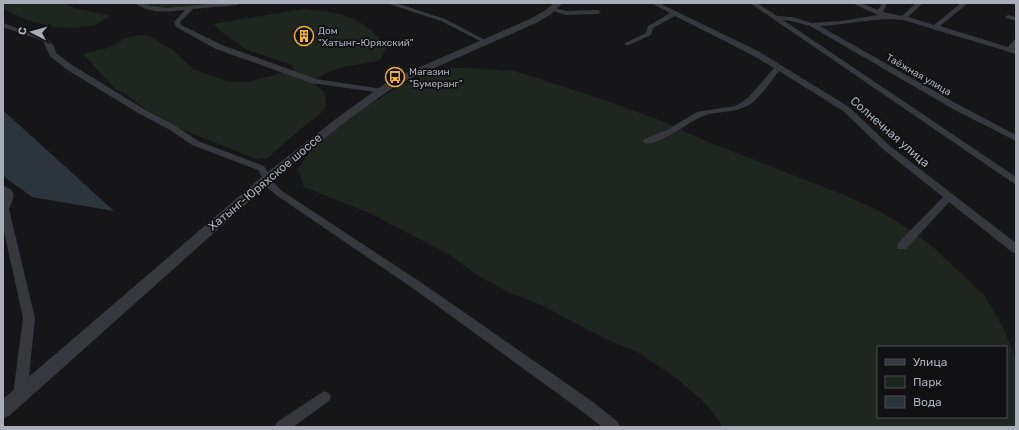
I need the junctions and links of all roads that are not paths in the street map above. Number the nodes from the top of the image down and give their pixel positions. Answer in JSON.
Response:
{"nodes":[{"id":1,"x":138,"y":3,"type":"edge"},
{"id":2,"x":237,"y":3,"type":"edge"},
{"id":3,"x":389,"y":3,"type":"edge"},
{"id":4,"x":654,"y":3,"type":"edge"},
{"id":5,"x":753,"y":3,"type":"edge"},
{"id":6,"x":854,"y":3,"type":"edge"},
{"id":7,"x":883,"y":3,"type":"edge"},
{"id":8,"x":920,"y":3,"type":"edge"},
{"id":9,"x":965,"y":3,"type":"edge"},
{"id":10,"x":555,"y":6,"type":"edge"},
{"id":11,"x":191,"y":8,"type":"junction"},
{"id":12,"x":598,"y":12,"type":"dead end"},
{"id":13,"x":675,"y":13,"type":"junction"},
{"id":14,"x":882,"y":14,"type":"junction"},
{"id":15,"x":1008,"y":17,"type":"dead end"},
{"id":16,"x":776,"y":18,"type":"junction"},
{"id":17,"x":903,"y":18,"type":"junction"},
{"id":18,"x":1016,"y":20,"type":"edge"},
{"id":19,"x":3,"y":25,"type":"edge"},
{"id":20,"x":812,"y":25,"type":"junction"},
{"id":21,"x":935,"y":27,"type":"junction"},
{"id":22,"x":1016,"y":41,"type":"edge"},
{"id":23,"x":486,"y":42,"type":"junction"},
{"id":24,"x":627,"y":44,"type":"dead end"},
{"id":25,"x":1012,"y":51,"type":"edge"},
{"id":26,"x":779,"y":67,"type":"junction"},
{"id":27,"x":382,"y":91,"type":"junction"},
{"id":28,"x":1016,"y":138,"type":"edge"},
{"id":29,"x":647,"y":141,"type":"dead end"},
{"id":30,"x":268,"y":178,"type":"junction"},
{"id":31,"x":1016,"y":182,"type":"edge"},
{"id":32,"x":3,"y":189,"type":"edge"},
{"id":33,"x":948,"y":197,"type":"junction"},
{"id":34,"x":902,"y":246,"type":"dead end"},
{"id":35,"x":1016,"y":249,"type":"edge"},
{"id":36,"x":20,"y":395,"type":"junction"},
{"id":37,"x":324,"y":397,"type":"dead end"},
{"id":38,"x":3,"y":410,"type":"edge"},
{"id":39,"x":282,"y":427,"type":"edge"},
{"id":40,"x":613,"y":427,"type":"edge"}],
"edges":[{"from":1,"to":11,"type":"street"},
{"from":2,"to":11,"type":"street"},
{"from":3,"to":23,"type":"street"},
{"from":4,"to":13,"type":"street","name":"Солнечная улица"},
{"from":5,"to":16,"type":"street"},
{"from":6,"to":14,"type":"street"},
{"from":7,"to":14,"type":"street"},
{"from":8,"to":17,"type":"street"},
{"from":9,"to":21,"type":"street"},
{"from":10,"to":12,"type":"street"},
{"from":10,"to":23,"type":"street","name":"Хатынг-Юряхское шоссе"},
{"from":11,"to":27,"type":"street"},
{"from":13,"to":24,"type":"street"},
{"from":13,"to":26,"type":"street","name":"Солнечная улица"},
{"from":14,"to":17,"type":"street"},
{"from":14,"to":20,"type":"street"},
{"from":15,"to":18,"type":"street"},
{"from":16,"to":20,"type":"street"},
{"from":16,"to":31,"type":"street"},
{"from":17,"to":21,"type":"street"},
{"from":19,"to":30,"type":"street"},
{"from":20,"to":28,"type":"street","name":"Таёжная улица"},
{"from":21,"to":25,"type":"street"},
{"from":22,"to":25,"type":"street"},
{"from":23,"to":27,"type":"street","name":"Хатынг-Юряхское шоссе"},
{"from":26,"to":29,"type":"street"},
{"from":26,"to":33,"type":"street","name":"Солнечная улица"},
{"from":27,"to":30,"type":"street","name":"Хатынг-Юряхское шоссе"},
{"from":30,"to":36,"type":"street","name":"Хатынг-Юряхское шоссе"},
{"from":30,"to":40,"type":"street"},
{"from":32,"to":36,"type":"street"},
{"from":33,"to":34,"type":"street"},
{"from":33,"to":35,"type":"street","name":"Солнечная улица"},
{"from":36,"to":38,"type":"street","name":"Хатынг-Юряхское шоссе"},
{"from":37,"to":39,"type":"street"}]}
